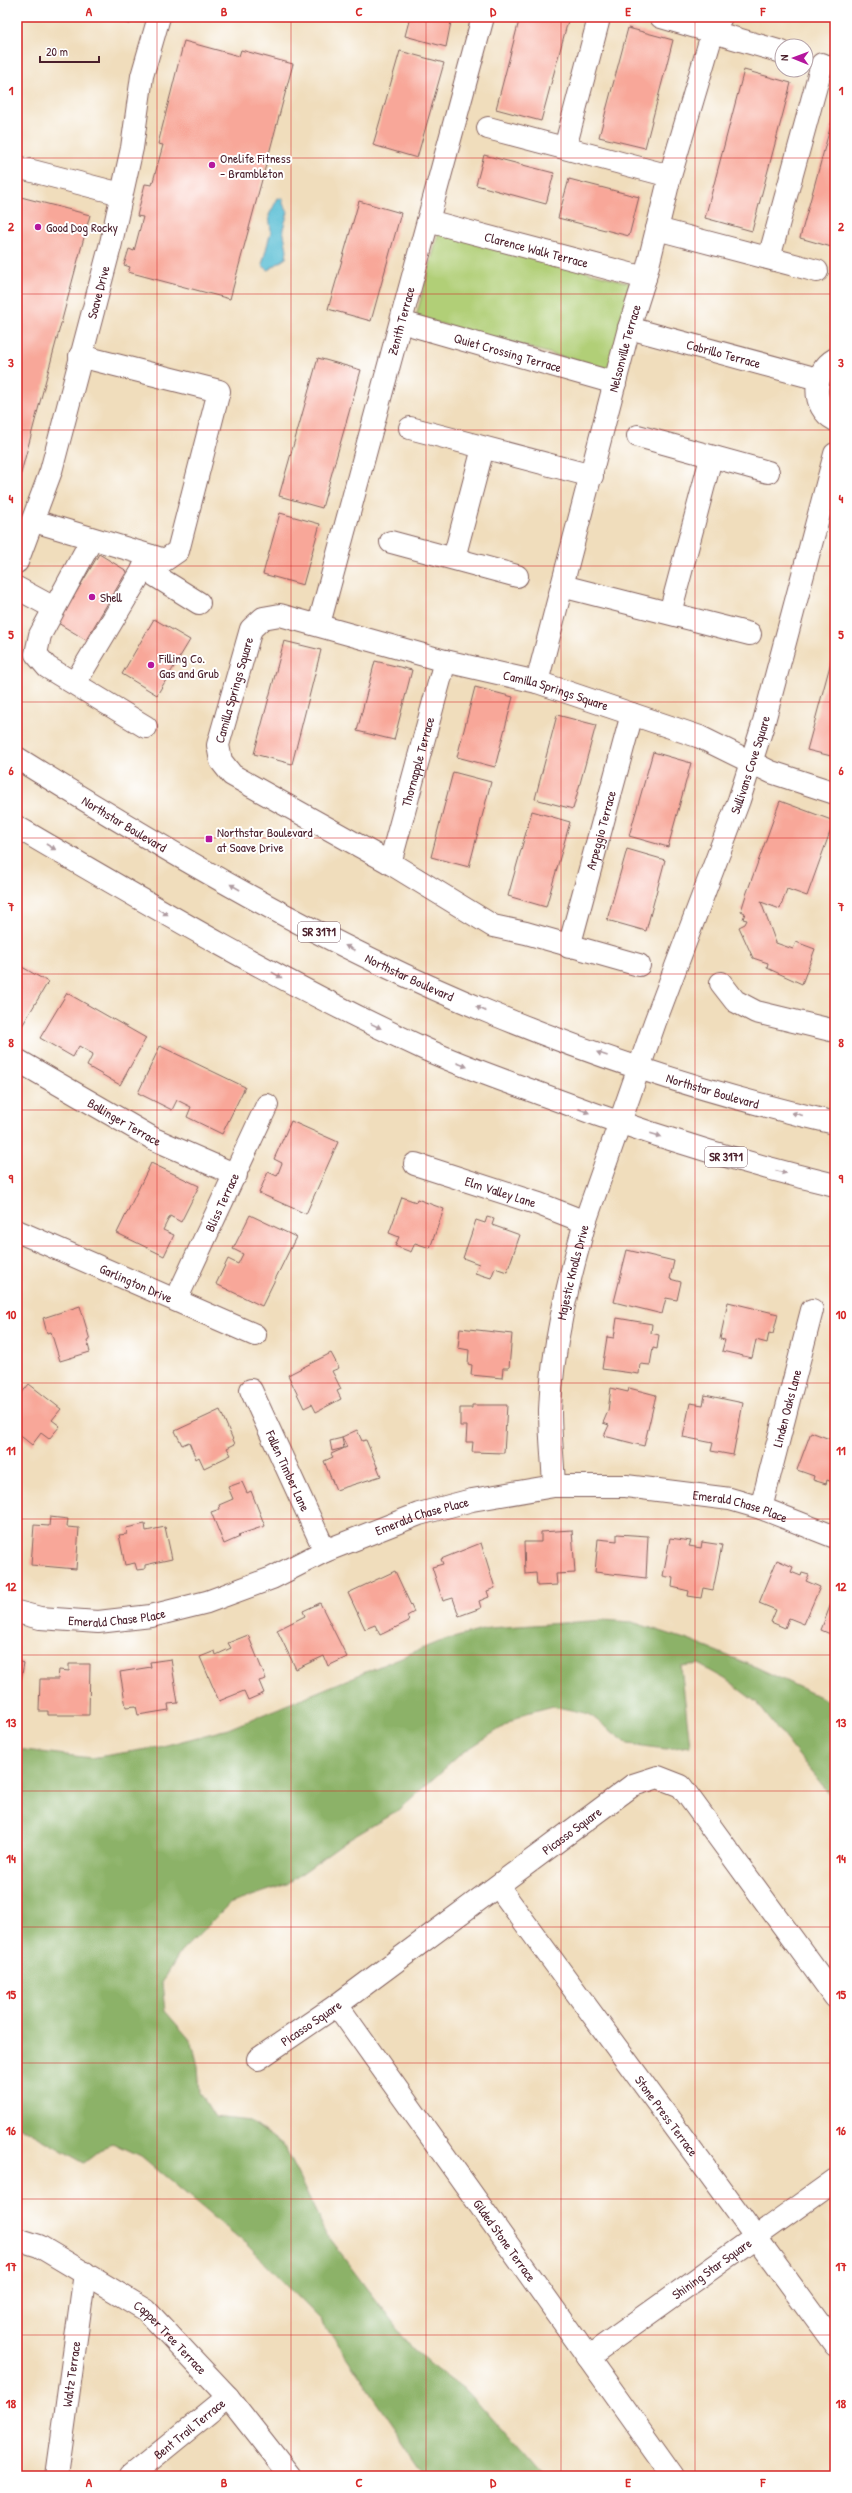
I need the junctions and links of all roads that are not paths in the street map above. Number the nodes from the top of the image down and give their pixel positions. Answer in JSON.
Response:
{"nodes":[{"id":1,"x":159,"y":17,"type":"edge"},
{"id":2,"x":483,"y":17,"type":"edge"},
{"id":3,"x":661,"y":17,"type":"edge"},
{"id":4,"x":598,"y":22,"type":"dead end"},
{"id":5,"x":717,"y":24,"type":"edge"},
{"id":6,"x":774,"y":49,"type":"edge"},
{"id":7,"x":821,"y":63,"type":"edge"},
{"id":8,"x":488,"y":128,"type":"dead end"},
{"id":9,"x":565,"y":148,"type":"junction"},
{"id":10,"x":17,"y":167,"type":"edge"},
{"id":11,"x":670,"y":176,"type":"junction"},
{"id":12,"x":121,"y":194,"type":"junction"},
{"id":13,"x":428,"y":221,"type":"junction"},
{"id":14,"x":657,"y":229,"type":"junction"},
{"id":15,"x":770,"y":258,"type":"junction"},
{"id":16,"x":817,"y":271,"type":"dead end"},
{"id":17,"x":645,"y":278,"type":"junction"},
{"id":18,"x":400,"y":322,"type":"junction"},
{"id":19,"x":629,"y":328,"type":"junction"},
{"id":20,"x":80,"y":356,"type":"junction"},
{"id":21,"x":835,"y":359,"type":"edge"},
{"id":22,"x":818,"y":379,"type":"junction"},
{"id":23,"x":615,"y":383,"type":"junction"},
{"id":24,"x":835,"y":420,"type":"edge"},
{"id":25,"x":410,"y":428,"type":"dead end"},
{"id":26,"x":638,"y":436,"type":"dead end"},
{"id":27,"x":483,"y":448,"type":"junction"},
{"id":28,"x":835,"y":454,"type":"edge"},
{"id":29,"x":711,"y":458,"type":"junction"},
{"id":30,"x":768,"y":472,"type":"dead end"},
{"id":31,"x":592,"y":476,"type":"junction"},
{"id":32,"x":34,"y":520,"type":"junction"},
{"id":33,"x":92,"y":539,"type":"junction"},
{"id":34,"x":390,"y":542,"type":"dead end"},
{"id":35,"x":454,"y":558,"type":"junction"},
{"id":36,"x":17,"y":562,"type":"edge"},
{"id":37,"x":147,"y":562,"type":"junction"},
{"id":38,"x":517,"y":576,"type":"dead end"},
{"id":39,"x":562,"y":586,"type":"junction"},
{"id":40,"x":17,"y":588,"type":"edge"},
{"id":41,"x":199,"y":603,"type":"dead end"},
{"id":42,"x":54,"y":608,"type":"junction"},
{"id":43,"x":670,"y":613,"type":"junction"},
{"id":44,"x":319,"y":624,"type":"junction"},
{"id":45,"x":750,"y":634,"type":"dead end"},
{"id":46,"x":445,"y":661,"type":"junction"},
{"id":47,"x":537,"y":682,"type":"junction"},
{"id":48,"x":75,"y":683,"type":"junction"},
{"id":49,"x":632,"y":714,"type":"junction"},
{"id":50,"x":146,"y":727,"type":"dead end"},
{"id":51,"x":17,"y":758,"type":"edge"},
{"id":52,"x":751,"y":761,"type":"junction"},
{"id":53,"x":835,"y":793,"type":"edge"},
{"id":54,"x":17,"y":827,"type":"edge"},
{"id":55,"x":390,"y":863,"type":"junction"},
{"id":56,"x":569,"y":946,"type":"junction"},
{"id":57,"x":639,"y":965,"type":"dead end"},
{"id":58,"x":721,"y":983,"type":"dead end"},
{"id":59,"x":835,"y":1031,"type":"edge"},
{"id":60,"x":17,"y":1060,"type":"edge"},
{"id":61,"x":639,"y":1068,"type":"junction"},
{"id":62,"x":267,"y":1105,"type":"dead end"},
{"id":63,"x":835,"y":1123,"type":"edge"},
{"id":64,"x":619,"y":1124,"type":"junction"},
{"id":65,"x":415,"y":1164,"type":"dead end"},
{"id":66,"x":236,"y":1175,"type":"junction"},
{"id":67,"x":835,"y":1185,"type":"edge"},
{"id":68,"x":585,"y":1222,"type":"junction"},
{"id":69,"x":17,"y":1231,"type":"edge"},
{"id":70,"x":176,"y":1300,"type":"junction"},
{"id":71,"x":812,"y":1310,"type":"dead end"},
{"id":72,"x":256,"y":1335,"type":"dead end"},
{"id":73,"x":251,"y":1390,"type":"dead end"},
{"id":74,"x":554,"y":1486,"type":"junction"},
{"id":75,"x":761,"y":1508,"type":"junction"},
{"id":76,"x":835,"y":1537,"type":"edge"},
{"id":77,"x":324,"y":1551,"type":"junction"},
{"id":78,"x":17,"y":1612,"type":"edge"},
{"id":79,"x":498,"y":1886,"type":"junction"},
{"id":80,"x":835,"y":1997,"type":"edge"},
{"id":81,"x":337,"y":2005,"type":"junction"},
{"id":82,"x":258,"y":2059,"type":"dead end"},
{"id":83,"x":835,"y":2180,"type":"edge"},
{"id":84,"x":756,"y":2236,"type":"junction"},
{"id":85,"x":17,"y":2239,"type":"edge"},
{"id":86,"x":85,"y":2273,"type":"junction"},
{"id":87,"x":835,"y":2345,"type":"edge"},
{"id":88,"x":588,"y":2357,"type":"junction"},
{"id":89,"x":228,"y":2397,"type":"junction"},
{"id":90,"x":57,"y":2476,"type":"edge"},
{"id":91,"x":131,"y":2476,"type":"edge"},
{"id":92,"x":290,"y":2476,"type":"edge"},
{"id":93,"x":673,"y":2476,"type":"edge"}],
"edges":[{"from":1,"to":12,"type":"street","name":"Soave Drive"},
{"from":2,"to":13,"type":"street","name":"Zenith Terrace"},
{"from":3,"to":5,"type":"street"},
{"from":4,"to":9,"type":"street"},
{"from":5,"to":6,"type":"street"},
{"from":5,"to":11,"type":"street","name":"Nelsonville Terrace"},
{"from":7,"to":15,"type":"street"},
{"from":8,"to":9,"type":"street"},
{"from":9,"to":11,"type":"street"},
{"from":10,"to":12,"type":"street"},
{"from":11,"to":14,"type":"street","name":"Nelsonville Terrace"},
{"from":12,"to":20,"type":"street","name":"Soave Drive"},
{"from":13,"to":17,"type":"street","name":"Clarence Walk Terrace"},
{"from":13,"to":18,"type":"street","name":"Zenith Terrace"},
{"from":14,"to":15,"type":"street"},
{"from":14,"to":17,"type":"street","name":"Nelsonville Terrace"},
{"from":15,"to":16,"type":"street"},
{"from":17,"to":19,"type":"street","name":"Nelsonville Terrace"},
{"from":18,"to":23,"type":"street","name":"Quiet Crossing Terrace"},
{"from":18,"to":44,"type":"street","name":"Zenith Terrace"},
{"from":19,"to":22,"type":"street","name":"Cabrillo Terrace"},
{"from":19,"to":23,"type":"street","name":"Nelsonville Terrace"},
{"from":20,"to":32,"type":"street","name":"Soave Drive"},
{"from":20,"to":37,"type":"street"},
{"from":21,"to":22,"type":"street"},
{"from":22,"to":24,"type":"street"},
{"from":23,"to":31,"type":"street","name":"Nelsonville Terrace"},
{"from":25,"to":27,"type":"street"},
{"from":26,"to":29,"type":"street"},
{"from":27,"to":31,"type":"street"},
{"from":27,"to":35,"type":"street"},
{"from":28,"to":52,"type":"street","name":"Sullivans Cove Square"},
{"from":29,"to":30,"type":"street"},
{"from":29,"to":43,"type":"street"},
{"from":31,"to":39,"type":"street","name":"Nelsonville Terrace"},
{"from":32,"to":33,"type":"street"},
{"from":32,"to":36,"type":"street","name":"Soave Drive"},
{"from":33,"to":37,"type":"street"},
{"from":33,"to":42,"type":"street"},
{"from":34,"to":35,"type":"street"},
{"from":35,"to":38,"type":"street"},
{"from":37,"to":41,"type":"street"},
{"from":37,"to":48,"type":"street"},
{"from":39,"to":43,"type":"street"},
{"from":39,"to":47,"type":"street","name":"Nelsonville Terrace"},
{"from":40,"to":42,"type":"street"},
{"from":42,"to":48,"type":"street"},
{"from":43,"to":45,"type":"street"},
{"from":44,"to":46,"type":"street","name":"Camilla Springs Square"},
{"from":44,"to":55,"type":"street","name":"Camilla Springs Square"},
{"from":46,"to":47,"type":"street","name":"Camilla Springs Square"},
{"from":46,"to":55,"type":"street","name":"Thornapple Terrace"},
{"from":47,"to":49,"type":"street","name":"Camilla Springs Square"},
{"from":48,"to":50,"type":"street"},
{"from":49,"to":52,"type":"street","name":"Camilla Springs Square"},
{"from":49,"to":56,"type":"street","name":"Arpeggio Terrace"},
{"from":61,"to":51,"type":"street","name":"Northstar Boulevard","number":"SR 3171","one_way":true},
{"from":52,"to":53,"type":"street","name":"Camilla Springs Square"},
{"from":52,"to":61,"type":"street","name":"Sullivans Cove Square"},
{"from":54,"to":64,"type":"street","number":"SR 3171","one_way":true},
{"from":55,"to":56,"type":"street","name":"Camilla Springs Square"},
{"from":56,"to":57,"type":"street","name":"Camilla Springs Square"},
{"from":58,"to":59,"type":"street"},
{"from":60,"to":66,"type":"street","name":"Bollinger Terrace"},
{"from":63,"to":61,"type":"street","name":"Northstar Boulevard","number":"SR 3171","one_way":true},
{"from":61,"to":64,"type":"street","name":"Majestic Knolls Drive"},
{"from":62,"to":66,"type":"street","name":"Bliss Terrace"},
{"from":64,"to":67,"type":"street","number":"SR 3171","one_way":true},
{"from":64,"to":68,"type":"street","name":"Majestic Knolls Drive"},
{"from":65,"to":68,"type":"street","name":"Elm Valley Lane"},
{"from":66,"to":70,"type":"street","name":"Bliss Terrace"},
{"from":68,"to":74,"type":"street","name":"Majestic Knolls Drive"},
{"from":69,"to":70,"type":"street","name":"Garlington Drive"},
{"from":70,"to":72,"type":"street","name":"Garlington Drive"},
{"from":71,"to":75,"type":"street","name":"Linden Oaks Lane"},
{"from":73,"to":77,"type":"street","name":"Fallen Timber Lane"},
{"from":74,"to":75,"type":"street","name":"Emerald Chase Place"},
{"from":74,"to":77,"type":"street","name":"Emerald Chase Place"},
{"from":75,"to":76,"type":"street","name":"Emerald Chase Place"},
{"from":77,"to":78,"type":"street","name":"Emerald Chase Place"},
{"from":79,"to":80,"type":"street","name":"Picasso Square"},
{"from":79,"to":81,"type":"street","name":"Picasso Square"},
{"from":79,"to":84,"type":"street","name":"Stone Press Terrace"},
{"from":81,"to":82,"type":"street","name":"Picasso Square"},
{"from":81,"to":88,"type":"street","name":"Gilded Stone Terrace"},
{"from":83,"to":84,"type":"street","name":"Shining Star Square"},
{"from":84,"to":87,"type":"street","name":"Stone Press Terrace"},
{"from":84,"to":88,"type":"street","name":"Shining Star Square"},
{"from":85,"to":86,"type":"street","name":"Copper Tree Terrace"},
{"from":86,"to":89,"type":"street","name":"Copper Tree Terrace"},
{"from":86,"to":90,"type":"street","name":"Waltz Terrace"},
{"from":88,"to":93,"type":"street","name":"Gilded Stone Terrace"},
{"from":89,"to":91,"type":"street","name":"Bent Trail Terrace"},
{"from":89,"to":92,"type":"street","name":"Copper Tree Terrace"}]}
